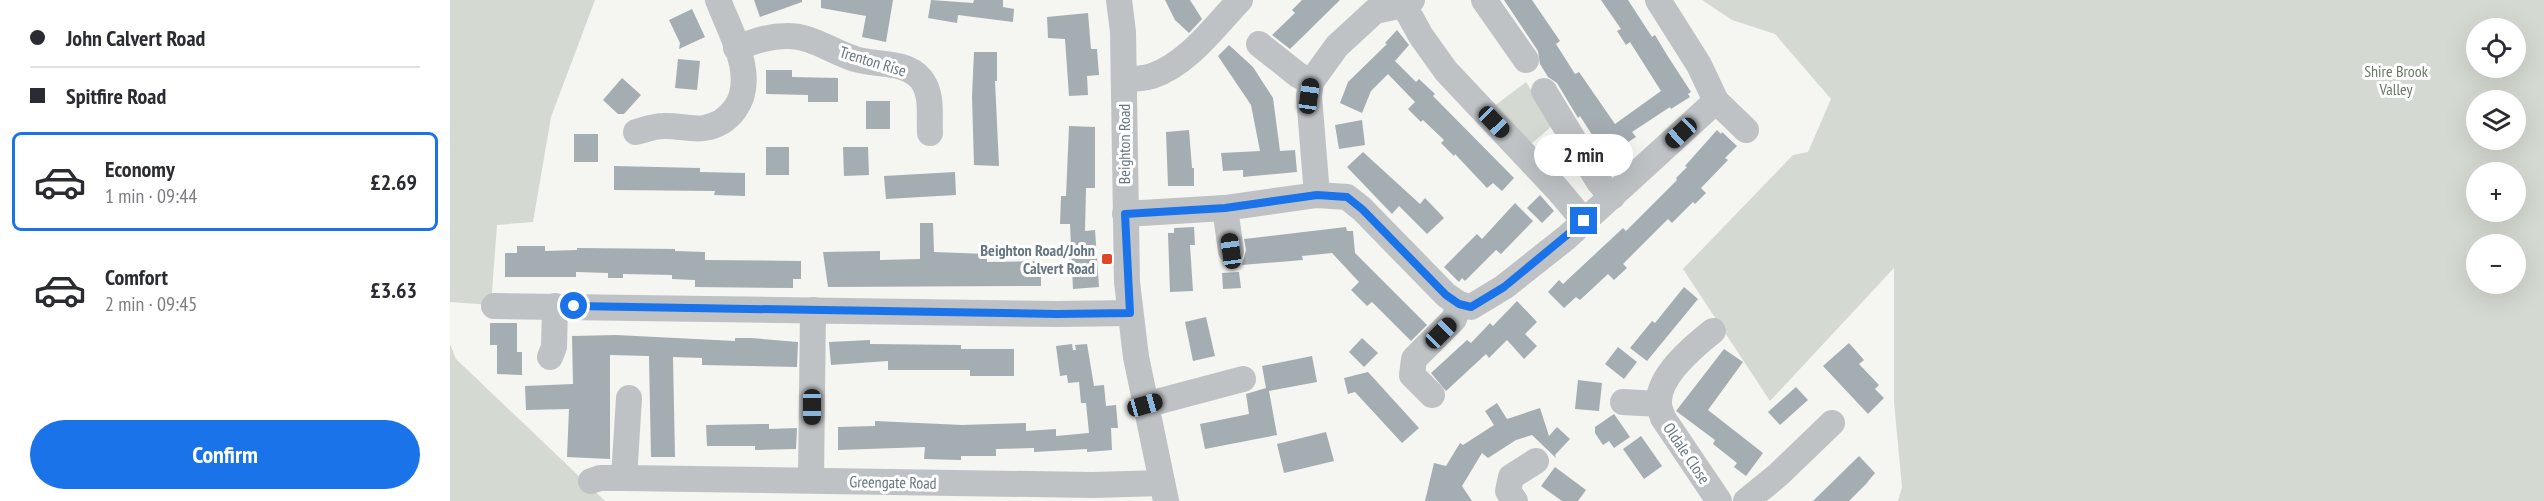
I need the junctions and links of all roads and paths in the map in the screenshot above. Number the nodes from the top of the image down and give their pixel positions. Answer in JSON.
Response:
{"nodes":[{"id":1,"x":718,"y":0,"type":"edge"},
{"id":2,"x":1119,"y":0,"type":"edge"},
{"id":3,"x":1240,"y":0,"type":"edge"},
{"id":4,"x":1484,"y":0,"type":"edge"},
{"id":5,"x":1658,"y":0,"type":"edge"},
{"id":6,"x":1405,"y":2,"type":"edge"},
{"id":7,"x":1258,"y":44,"type":"dead end"},
{"id":8,"x":736,"y":48,"type":"junction"},
{"id":9,"x":1526,"y":60,"type":"dead end"},
{"id":10,"x":1124,"y":79,"type":"junction"},
{"id":11,"x":1311,"y":82,"type":"junction"},
{"id":12,"x":1544,"y":91,"type":"dead end"},
{"id":13,"x":1716,"y":101,"type":"junction"},
{"id":14,"x":1746,"y":130,"type":"dead end"},
{"id":15,"x":636,"y":132,"type":"dead end"},
{"id":16,"x":930,"y":133,"type":"dead end"},
{"id":17,"x":1317,"y":195,"type":"junction"},
{"id":18,"x":1612,"y":197,"type":"junction"},
{"id":19,"x":1225,"y":208,"type":"junction"},
{"id":20,"x":1125,"y":214,"type":"junction"},
{"id":21,"x":1584,"y":221,"type":"junction"},
{"id":22,"x":1231,"y":251,"type":"dead end"},
{"id":23,"x":1459,"y":304,"type":"junction"},
{"id":24,"x":495,"y":306,"type":"dead end"},
{"id":25,"x":555,"y":306,"type":"junction"},
{"id":26,"x":813,"y":310,"type":"junction"},
{"id":27,"x":1130,"y":313,"type":"junction"},
{"id":28,"x":1713,"y":331,"type":"dead end"},
{"id":29,"x":550,"y":357,"type":"dead end"},
{"id":30,"x":1243,"y":380,"type":"dead end"},
{"id":31,"x":1432,"y":395,"type":"dead end"},
{"id":32,"x":629,"y":398,"type":"dead end"},
{"id":33,"x":1623,"y":402,"type":"dead end"},
{"id":34,"x":1659,"y":404,"type":"junction"},
{"id":35,"x":1145,"y":405,"type":"junction"},
{"id":36,"x":1832,"y":423,"type":"dead end"},
{"id":37,"x":1536,"y":461,"type":"dead end"},
{"id":38,"x":624,"y":478,"type":"junction"},
{"id":39,"x":591,"y":481,"type":"dead end"},
{"id":40,"x":802,"y":487,"type":"edge"},
{"id":41,"x":1164,"y":492,"type":"edge"},
{"id":42,"x":1515,"y":501,"type":"edge"},
{"id":43,"x":1719,"y":501,"type":"edge"},
{"id":44,"x":1746,"y":501,"type":"edge"}],
"edges":[{"from":1,"to":8,"type":"street"},
{"from":2,"to":10,"type":"street","name":"Beighton Road"},
{"from":3,"to":10,"type":"street"},
{"from":4,"to":9,"type":"street"},
{"from":5,"to":13,"type":"street"},
{"from":6,"to":11,"type":"street"},
{"from":6,"to":21,"type":"street"},
{"from":7,"to":11,"type":"street"},
{"from":8,"to":15,"type":"street"},
{"from":8,"to":16,"type":"street","name":"Trenton Rise"},
{"from":10,"to":20,"type":"street","name":"Beighton Road"},
{"from":11,"to":17,"type":"street"},
{"from":12,"to":18,"type":"street"},
{"from":13,"to":14,"type":"street"},
{"from":13,"to":18,"type":"street"},
{"from":17,"to":19,"type":"street"},
{"from":17,"to":23,"type":"street"},
{"from":18,"to":21,"type":"street"},
{"from":19,"to":20,"type":"street"},
{"from":19,"to":22,"type":"street"},
{"from":20,"to":27,"type":"street","name":"Beighton Road"},
{"from":21,"to":23,"type":"street"},
{"from":23,"to":31,"type":"street"},
{"from":24,"to":25,"type":"street"},
{"from":25,"to":26,"type":"street"},
{"from":25,"to":29,"type":"street"},
{"from":26,"to":27,"type":"street"},
{"from":26,"to":40,"type":"street"},
{"from":27,"to":35,"type":"street","name":"Beighton Road"},
{"from":28,"to":34,"type":"street","name":"Oldale Close"},
{"from":30,"to":35,"type":"street"},
{"from":32,"to":38,"type":"street"},
{"from":33,"to":34,"type":"street","name":"Oldale Close"},
{"from":34,"to":43,"type":"street","name":"Oldale Close"},
{"from":35,"to":41,"type":"street","name":"Beighton Road"},
{"from":36,"to":44,"type":"street"},
{"from":37,"to":42,"type":"street"},
{"from":38,"to":39,"type":"street","name":"Greengate Road"},
{"from":38,"to":40,"type":"street","name":"Greengate Road"},
{"from":40,"to":41,"type":"street","name":"Greengate Road"}]}
